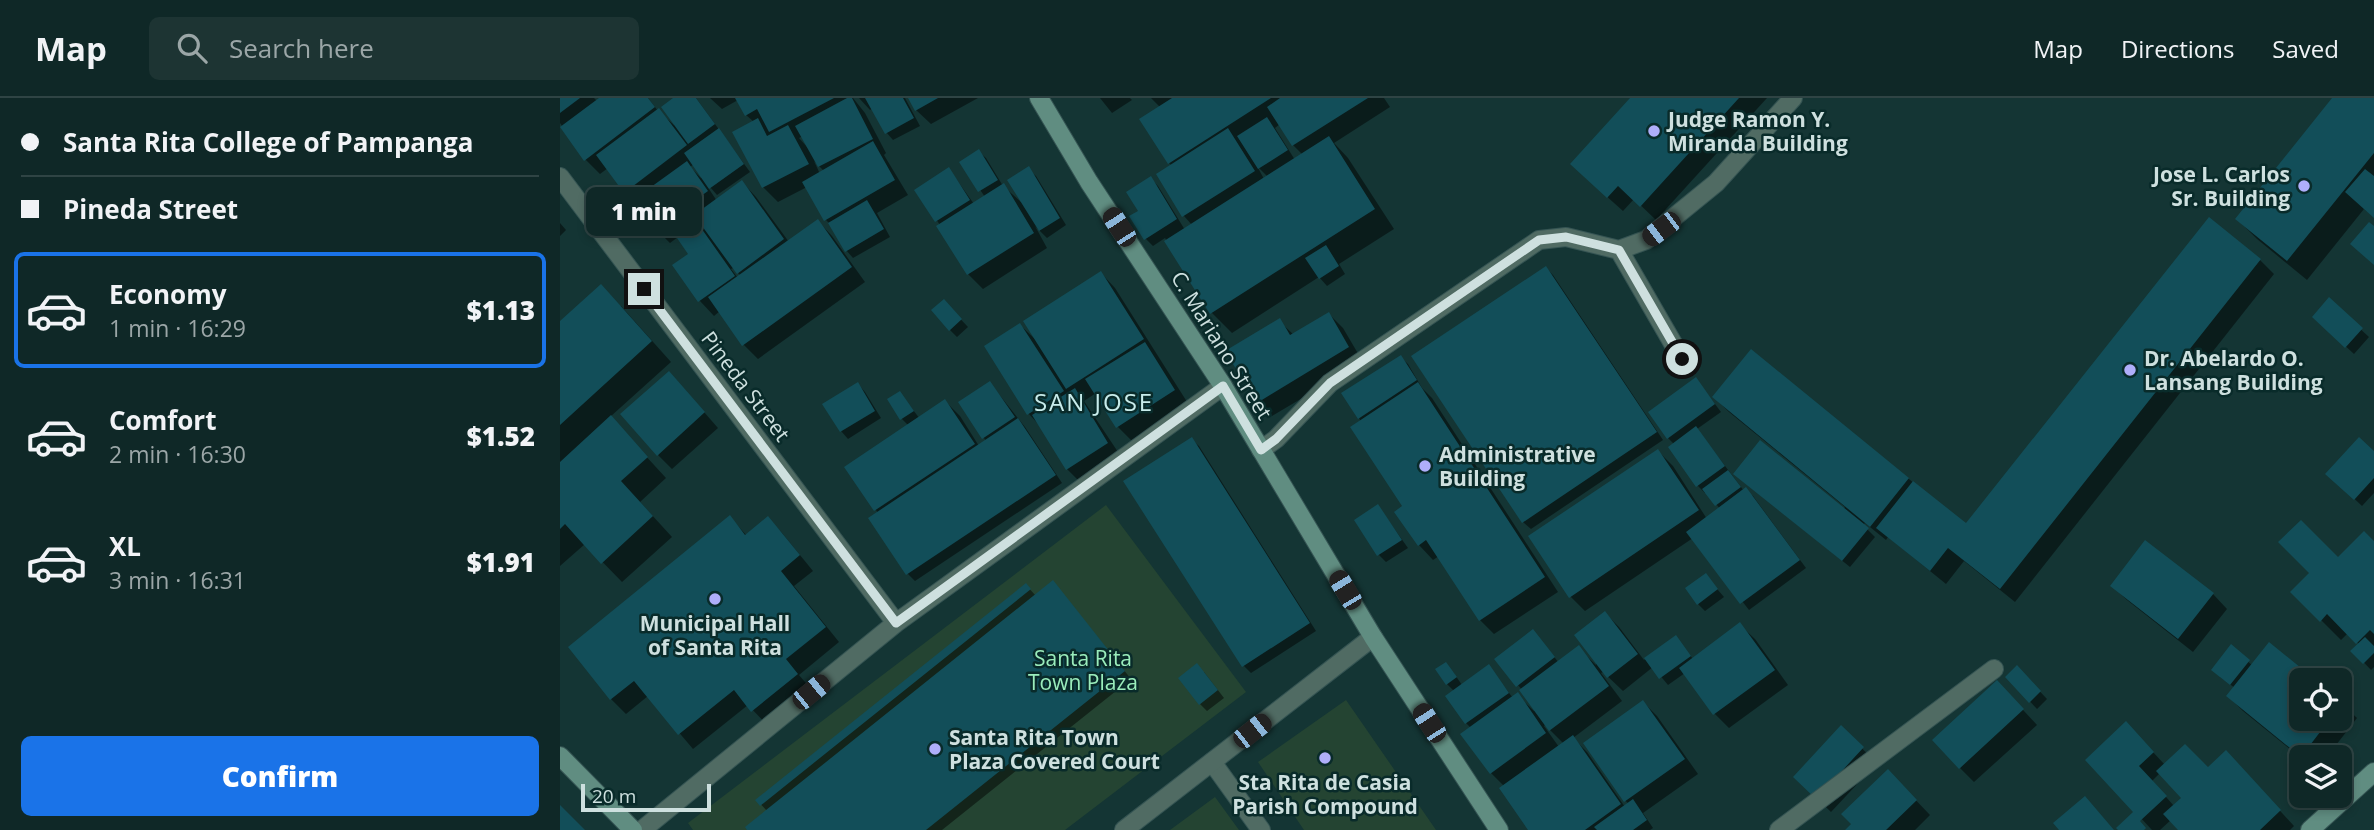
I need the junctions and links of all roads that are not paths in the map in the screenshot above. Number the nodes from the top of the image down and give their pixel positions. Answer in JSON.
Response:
{"nodes":[{"id":1,"x":1039,"y":98,"type":"edge"},
{"id":2,"x":1793,"y":98,"type":"edge"},
{"id":3,"x":560,"y":177,"type":"edge"},
{"id":4,"x":1619,"y":250,"type":"junction"},
{"id":5,"x":1682,"y":359,"type":"dead end"},
{"id":6,"x":1223,"y":386,"type":"junction"},
{"id":7,"x":1261,"y":450,"type":"junction"},
{"id":8,"x":896,"y":623,"type":"junction"},
{"id":9,"x":1373,"y":637,"type":"junction"},
{"id":10,"x":1994,"y":669,"type":"dead end"},
{"id":11,"x":560,"y":756,"type":"edge"},
{"id":12,"x":1212,"y":762,"type":"junction"},
{"id":13,"x":2374,"y":772,"type":"edge"},
{"id":14,"x":633,"y":830,"type":"edge"},
{"id":15,"x":642,"y":830,"type":"edge"},
{"id":16,"x":1124,"y":830,"type":"edge"},
{"id":17,"x":1261,"y":830,"type":"edge"},
{"id":18,"x":1499,"y":830,"type":"edge"},
{"id":19,"x":1779,"y":830,"type":"edge"},
{"id":20,"x":2310,"y":830,"type":"edge"}],
"edges":[{"from":1,"to":6,"type":"street","name":"C. Mariano Street"},
{"from":2,"to":4,"type":"street"},
{"from":3,"to":8,"type":"street","name":"Pineda Street"},
{"from":4,"to":5,"type":"street"},
{"from":4,"to":7,"type":"street"},
{"from":6,"to":7,"type":"street","name":"C. Mariano Street"},
{"from":6,"to":8,"type":"street"},
{"from":7,"to":9,"type":"street","name":"C. Mariano Street"},
{"from":8,"to":15,"type":"street"},
{"from":9,"to":12,"type":"street"},
{"from":9,"to":18,"type":"street","name":"C. Mariano Street"},
{"from":10,"to":19,"type":"street"},
{"from":11,"to":14,"type":"street"},
{"from":12,"to":16,"type":"street"},
{"from":12,"to":17,"type":"street"},
{"from":13,"to":20,"type":"street"}]}
